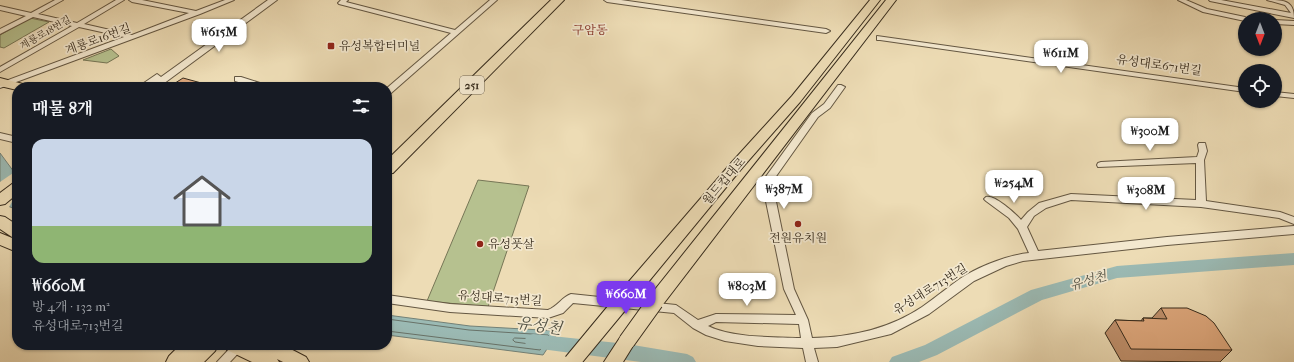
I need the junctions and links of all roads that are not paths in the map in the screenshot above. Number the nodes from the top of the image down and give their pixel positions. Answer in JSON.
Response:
{"nodes":[{"id":1,"x":60,"y":0,"type":"edge"},
{"id":2,"x":121,"y":0,"type":"edge"},
{"id":3,"x":132,"y":0,"type":"edge"},
{"id":4,"x":231,"y":0,"type":"edge"},
{"id":5,"x":263,"y":0,"type":"edge"},
{"id":6,"x":273,"y":0,"type":"edge"},
{"id":7,"x":345,"y":0,"type":"edge"},
{"id":8,"x":494,"y":0,"type":"edge"},
{"id":9,"x":548,"y":0,"type":"edge"},
{"id":10,"x":558,"y":0,"type":"edge"},
{"id":11,"x":608,"y":0,"type":"edge"},
{"id":12,"x":875,"y":0,"type":"edge"},
{"id":13,"x":891,"y":0,"type":"edge"},
{"id":14,"x":1181,"y":0,"type":"edge"},
{"id":15,"x":1212,"y":0,"type":"edge"},
{"id":16,"x":1270,"y":0,"type":"edge"},
{"id":17,"x":0,"y":8,"type":"edge"},
{"id":18,"x":198,"y":13,"type":"junction"},
{"id":19,"x":1294,"y":13,"type":"edge"},
{"id":20,"x":33,"y":15,"type":"junction"},
{"id":21,"x":1238,"y":18,"type":"edge"},
{"id":22,"x":1282,"y":22,"type":"edge"},
{"id":23,"x":1294,"y":23,"type":"edge"},
{"id":24,"x":78,"y":25,"type":"junction"},
{"id":25,"x":826,"y":31,"type":"dead end"},
{"id":26,"x":0,"y":32,"type":"edge"},
{"id":27,"x":456,"y":32,"type":"junction"},
{"id":28,"x":134,"y":38,"type":"junction"},
{"id":29,"x":880,"y":38,"type":"dead end"},
{"id":30,"x":0,"y":70,"type":"edge"},
{"id":31,"x":238,"y":79,"type":"dead end"},
{"id":32,"x":150,"y":82,"type":"edge"},
{"id":33,"x":160,"y":82,"type":"edge"},
{"id":34,"x":247,"y":82,"type":"edge"},
{"id":35,"x":2,"y":84,"type":"edge"},
{"id":36,"x":12,"y":86,"type":"edge"},
{"id":37,"x":841,"y":87,"type":"dead end"},
{"id":38,"x":392,"y":88,"type":"edge"},
{"id":39,"x":1238,"y":89,"type":"edge"},
{"id":40,"x":1282,"y":95,"type":"edge"},
{"id":41,"x":1294,"y":96,"type":"edge"},
{"id":42,"x":0,"y":136,"type":"edge"},
{"id":43,"x":12,"y":139,"type":"edge"},
{"id":44,"x":1202,"y":145,"type":"dead end"},
{"id":45,"x":392,"y":152,"type":"edge"},
{"id":46,"x":1200,"y":160,"type":"junction"},
{"id":47,"x":392,"y":164,"type":"edge"},
{"id":48,"x":1101,"y":165,"type":"dead end"},
{"id":49,"x":12,"y":182,"type":"edge"},
{"id":50,"x":0,"y":190,"type":"edge"},
{"id":51,"x":12,"y":192,"type":"edge"},
{"id":52,"x":989,"y":199,"type":"dead end"},
{"id":53,"x":0,"y":200,"type":"edge"},
{"id":54,"x":1201,"y":204,"type":"junction"},
{"id":55,"x":0,"y":221,"type":"edge"},
{"id":56,"x":1294,"y":221,"type":"edge"},
{"id":57,"x":1022,"y":227,"type":"junction"},
{"id":58,"x":0,"y":229,"type":"edge"},
{"id":59,"x":12,"y":229,"type":"edge"},
{"id":60,"x":1294,"y":230,"type":"edge"},
{"id":61,"x":12,"y":235,"type":"edge"},
{"id":62,"x":0,"y":239,"type":"edge"},
{"id":63,"x":12,"y":244,"type":"edge"},
{"id":64,"x":1035,"y":255,"type":"junction"},
{"id":65,"x":392,"y":299,"type":"edge"},
{"id":66,"x":802,"y":320,"type":"junction"},
{"id":67,"x":697,"y":325,"type":"junction"},
{"id":68,"x":809,"y":345,"type":"junction"},
{"id":69,"x":199,"y":350,"type":"edge"},
{"id":70,"x":232,"y":350,"type":"edge"},
{"id":71,"x":244,"y":350,"type":"edge"},
{"id":72,"x":276,"y":350,"type":"edge"},
{"id":73,"x":176,"y":362,"type":"edge"},
{"id":74,"x":222,"y":362,"type":"edge"},
{"id":75,"x":270,"y":362,"type":"edge"},
{"id":76,"x":300,"y":362,"type":"edge"},
{"id":77,"x":572,"y":362,"type":"edge"},
{"id":78,"x":613,"y":362,"type":"edge"},
{"id":79,"x":812,"y":362,"type":"edge"}],
"edges":[{"from":1,"to":20,"type":"street"},
{"from":2,"to":24,"type":"street","name":"계룡로18번길"},
{"from":3,"to":18,"type":"street"},
{"from":4,"to":18,"type":"street","name":"계룡로16번길"},
{"from":5,"to":32,"type":"street"},
{"from":6,"to":33,"type":"street"},
{"from":7,"to":27,"type":"street"},
{"from":8,"to":27,"type":"street"},
{"from":9,"to":45,"type":"highway","number":"251"},
{"from":10,"to":47,"type":"highway","number":"251"},
{"from":11,"to":25,"type":"street"},
{"from":12,"to":77,"type":"main road","name":"월드컵대로","bridge":true},
{"from":13,"to":78,"type":"main road","name":"월드컵대로","bridge":true},
{"from":14,"to":21,"type":"street"},
{"from":15,"to":19,"type":"street"},
{"from":16,"to":19,"type":"street"},
{"from":17,"to":20,"type":"street"},
{"from":18,"to":28,"type":"street","name":"계룡로16번길"},
{"from":20,"to":24,"type":"street"},
{"from":20,"to":26,"type":"street"},
{"from":22,"to":23,"type":"street"},
{"from":24,"to":28,"type":"street"},
{"from":24,"to":30,"type":"street","name":"계룡로18번길"},
{"from":27,"to":38,"type":"street"},
{"from":28,"to":35,"type":"street","name":"계룡로16번길"},
{"from":29,"to":39,"type":"street","name":"유성대로671번길"},
{"from":31,"to":34,"type":"street"},
{"from":35,"to":36,"type":"main road"},
{"from":37,"to":66,"type":"street"},
{"from":40,"to":41,"type":"street"},
{"from":42,"to":43,"type":"street"},
{"from":44,"to":46,"type":"street"},
{"from":46,"to":48,"type":"street"},
{"from":46,"to":54,"type":"street"},
{"from":49,"to":50,"type":"main road"},
{"from":51,"to":53,"type":"main road"},
{"from":52,"to":57,"type":"street"},
{"from":54,"to":56,"type":"street"},
{"from":54,"to":57,"type":"street"},
{"from":55,"to":59,"type":"main road"},
{"from":57,"to":64,"type":"street"},
{"from":58,"to":61,"type":"main road"},
{"from":60,"to":64,"type":"street","name":"유성대로713번길"},
{"from":62,"to":63,"type":"main road"},
{"from":64,"to":68,"type":"street","name":"유성대로713번길"},
{"from":65,"to":67,"type":"street","name":"유성대로713번길"},
{"from":66,"to":67,"type":"street"},
{"from":66,"to":68,"type":"street"},
{"from":67,"to":68,"type":"street","name":"유성대로713번길"},
{"from":68,"to":79,"type":"street"},
{"from":69,"to":73,"type":"highway"},
{"from":70,"to":74,"type":"street"},
{"from":71,"to":75,"type":"main road"},
{"from":72,"to":76,"type":"main road"}]}
